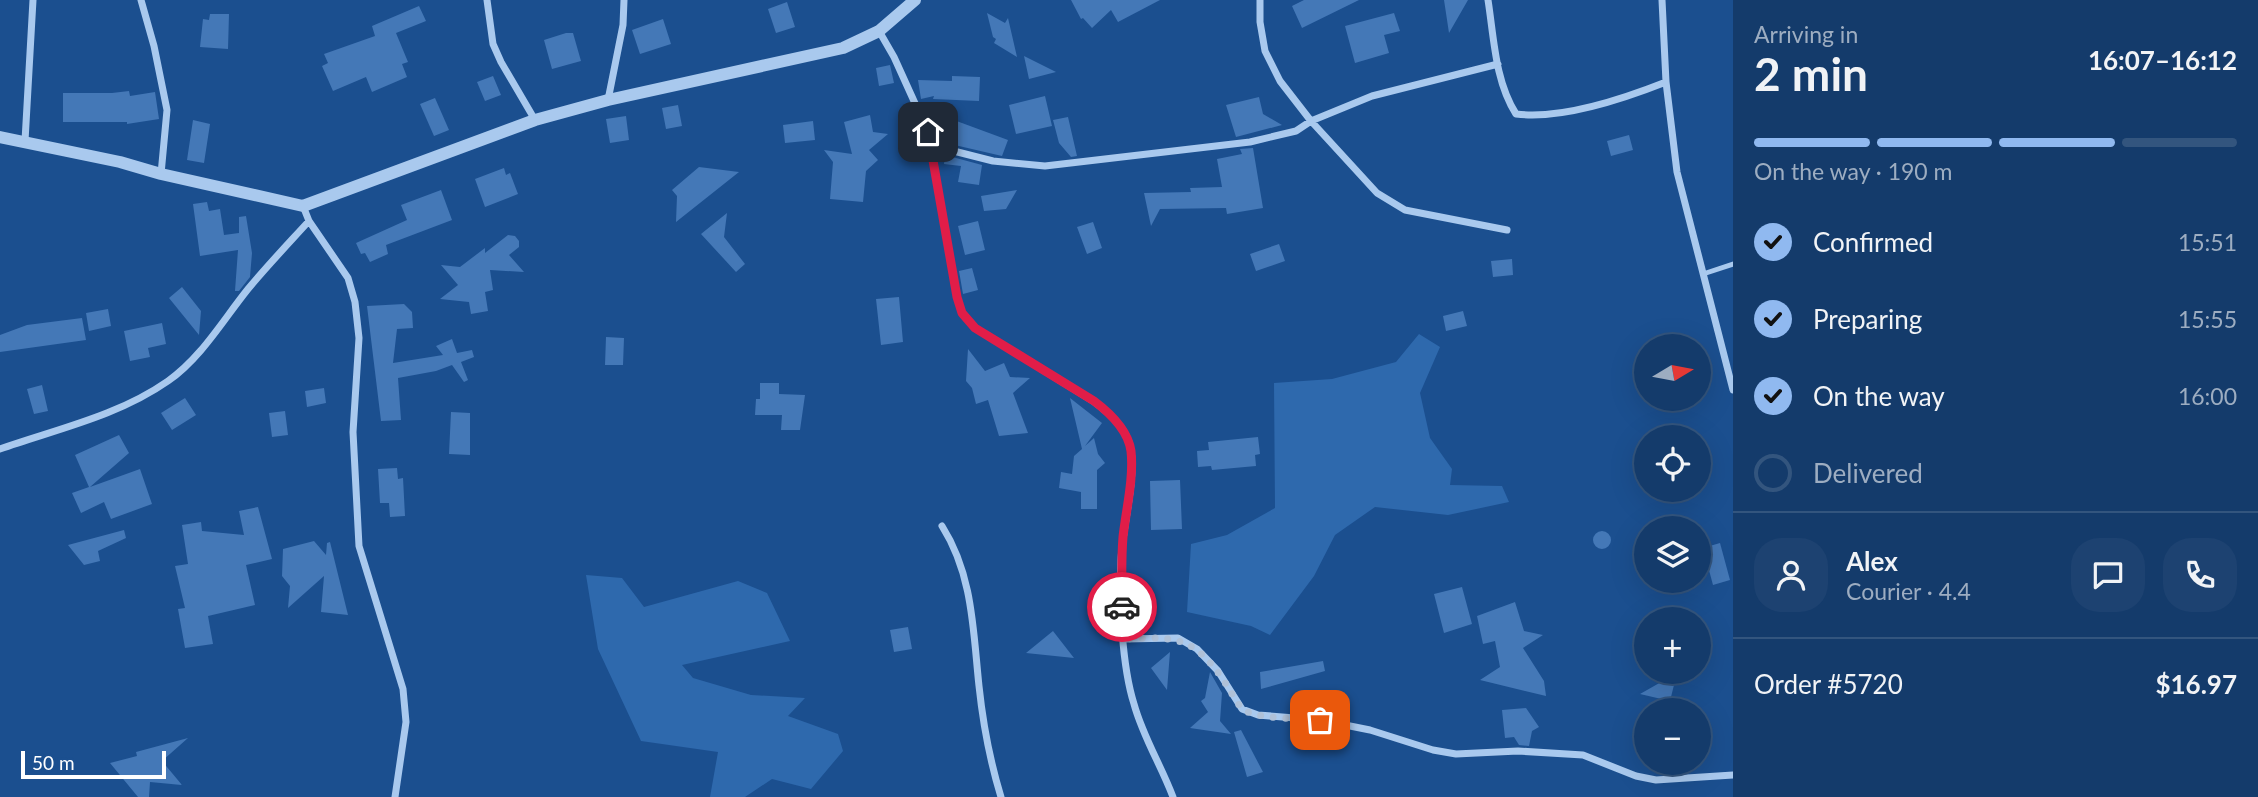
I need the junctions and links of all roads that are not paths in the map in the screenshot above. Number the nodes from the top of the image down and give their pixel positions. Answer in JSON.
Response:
{"nodes":[{"id":1,"x":33,"y":0,"type":"edge"},
{"id":2,"x":141,"y":0,"type":"edge"},
{"id":3,"x":487,"y":0,"type":"edge"},
{"id":4,"x":624,"y":0,"type":"edge"},
{"id":5,"x":915,"y":0,"type":"edge"},
{"id":6,"x":1260,"y":0,"type":"edge"},
{"id":7,"x":1488,"y":0,"type":"edge"},
{"id":8,"x":1662,"y":0,"type":"edge"},
{"id":9,"x":879,"y":31,"type":"junction"},
{"id":10,"x":1497,"y":64,"type":"junction"},
{"id":11,"x":1666,"y":82,"type":"junction"},
{"id":12,"x":608,"y":100,"type":"junction"},
{"id":13,"x":535,"y":120,"type":"junction"},
{"id":14,"x":1311,"y":121,"type":"junction"},
{"id":15,"x":0,"y":137,"type":"edge"},
{"id":16,"x":25,"y":141,"type":"junction"},
{"id":17,"x":930,"y":145,"type":"junction"},
{"id":18,"x":161,"y":174,"type":"junction"},
{"id":19,"x":303,"y":206,"type":"junction"},
{"id":20,"x":309,"y":221,"type":"junction"},
{"id":21,"x":1507,"y":230,"type":"dead end"},
{"id":22,"x":1733,"y":264,"type":"edge"},
{"id":23,"x":1703,"y":274,"type":"junction"},
{"id":24,"x":1733,"y":390,"type":"edge"},
{"id":25,"x":0,"y":449,"type":"edge"},
{"id":26,"x":942,"y":526,"type":"dead end"},
{"id":27,"x":1124,"y":639,"type":"junction"},
{"id":28,"x":1733,"y":775,"type":"edge"},
{"id":29,"x":395,"y":797,"type":"edge"},
{"id":30,"x":1001,"y":797,"type":"edge"},
{"id":31,"x":1172,"y":797,"type":"edge"}],
"edges":[{"from":1,"to":16,"type":"street"},
{"from":2,"to":18,"type":"street"},
{"from":3,"to":13,"type":"street"},
{"from":4,"to":12,"type":"street"},
{"from":5,"to":9,"type":"street"},
{"from":6,"to":14,"type":"street"},
{"from":7,"to":10,"type":"street"},
{"from":8,"to":11,"type":"street"},
{"from":9,"to":12,"type":"street"},
{"from":9,"to":17,"type":"street"},
{"from":10,"to":11,"type":"street"},
{"from":10,"to":14,"type":"street"},
{"from":11,"to":23,"type":"street"},
{"from":12,"to":13,"type":"street"},
{"from":13,"to":19,"type":"street"},
{"from":14,"to":17,"type":"street"},
{"from":14,"to":21,"type":"street"},
{"from":15,"to":16,"type":"street"},
{"from":16,"to":18,"type":"street"},
{"from":17,"to":27,"type":"street"},
{"from":18,"to":19,"type":"street"},
{"from":19,"to":20,"type":"street"},
{"from":20,"to":25,"type":"street"},
{"from":20,"to":29,"type":"street"},
{"from":22,"to":23,"type":"lane"},
{"from":23,"to":24,"type":"street"},
{"from":26,"to":30,"type":"street"},
{"from":27,"to":28,"type":"street"},
{"from":27,"to":31,"type":"street"}]}
